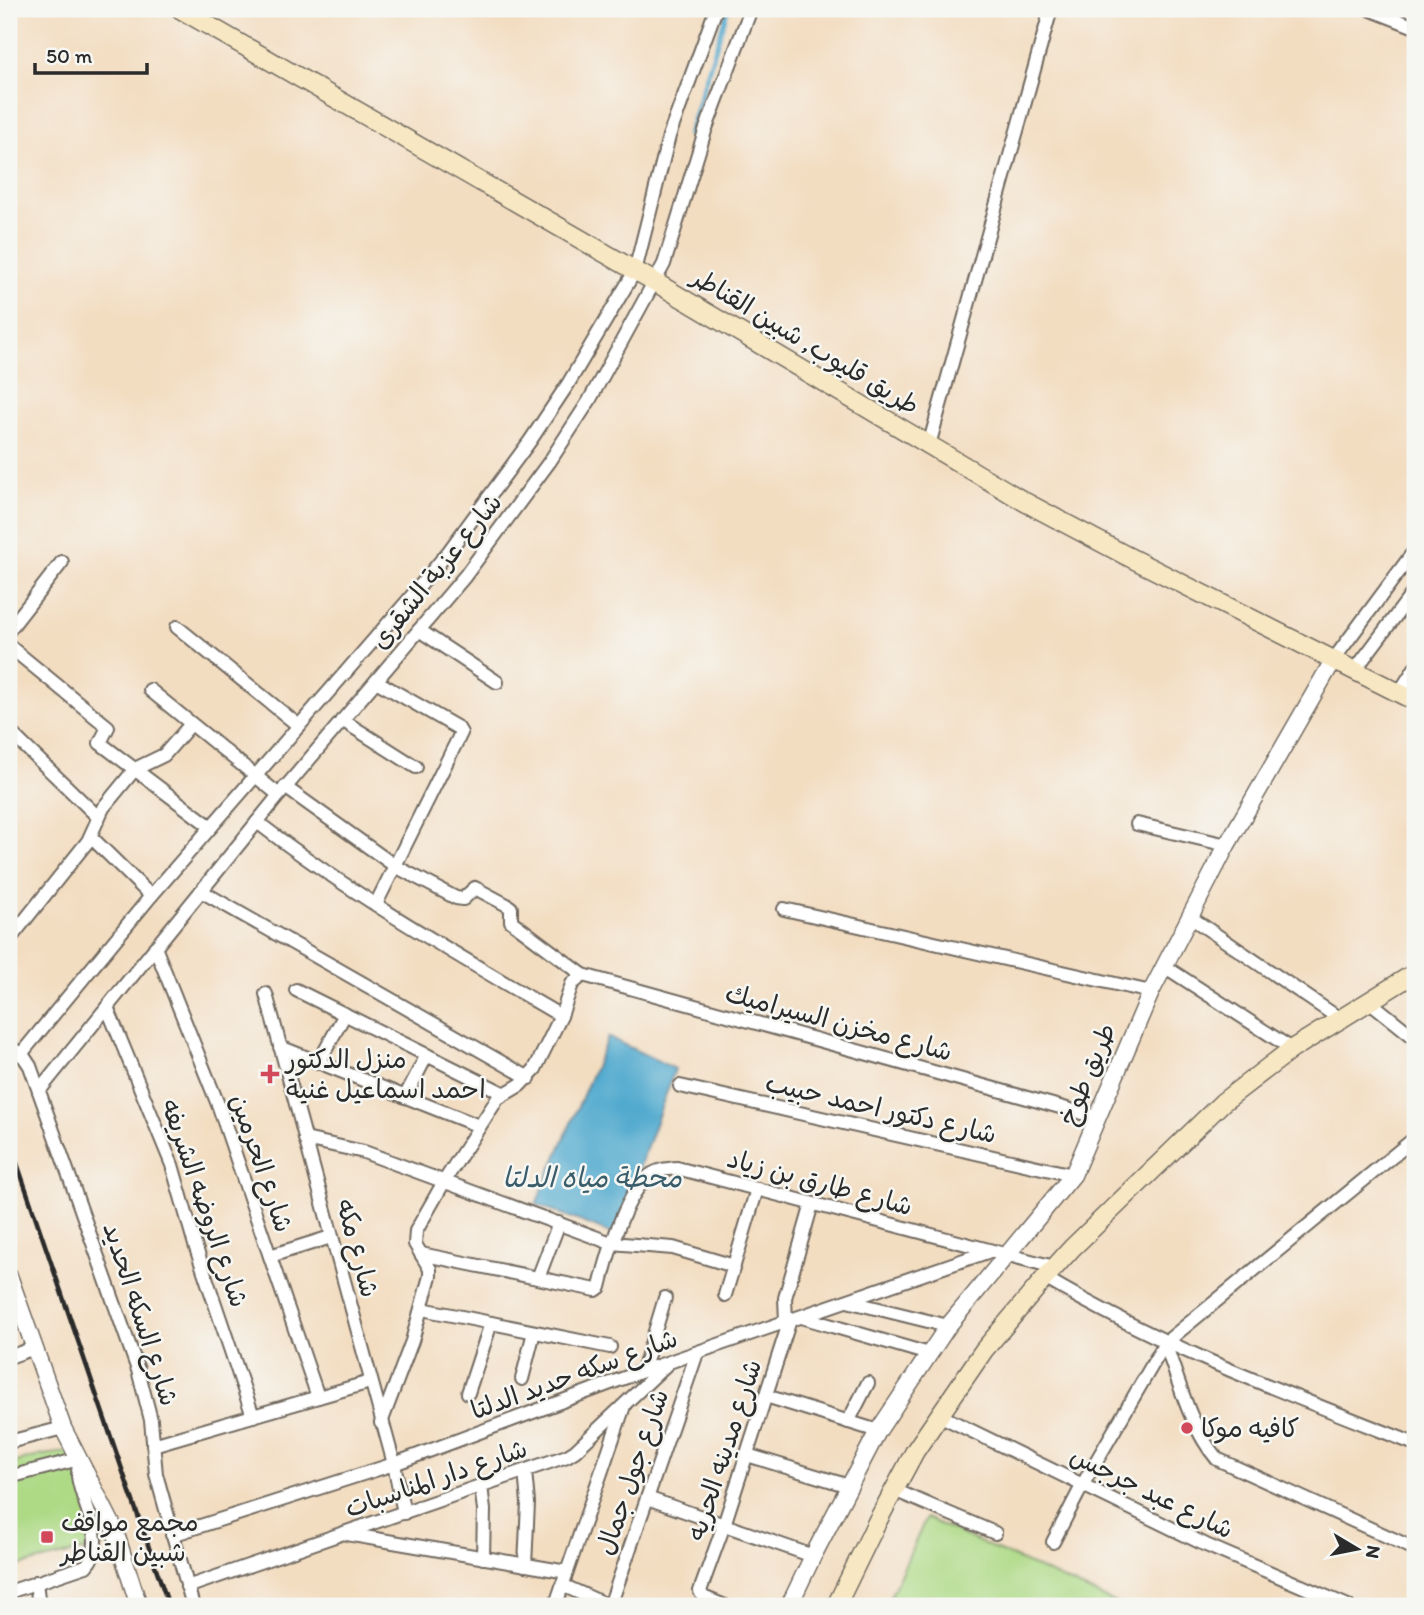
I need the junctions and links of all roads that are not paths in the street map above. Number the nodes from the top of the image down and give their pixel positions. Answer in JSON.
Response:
{"nodes":[{"id":1,"x":180,"y":9,"type":"edge"},
{"id":2,"x":716,"y":9,"type":"edge"},
{"id":3,"x":751,"y":9,"type":"edge"},
{"id":4,"x":1051,"y":9,"type":"edge"},
{"id":5,"x":1369,"y":9,"type":"edge"},
{"id":6,"x":1415,"y":27,"type":"edge"},
{"id":7,"x":635,"y":271,"type":"junction"},
{"id":8,"x":655,"y":282,"type":"junction"},
{"id":9,"x":929,"y":445,"type":"junction"},
{"id":10,"x":1415,"y":550,"type":"edge"},
{"id":11,"x":62,"y":562,"type":"dead end"},
{"id":12,"x":1415,"y":590,"type":"edge"},
{"id":13,"x":10,"y":627,"type":"edge"},
{"id":14,"x":177,"y":627,"type":"dead end"},
{"id":15,"x":419,"y":630,"type":"junction"},
{"id":16,"x":9,"y":646,"type":"edge"},
{"id":17,"x":1334,"y":659,"type":"junction"},
{"id":18,"x":1415,"y":668,"type":"edge"},
{"id":19,"x":1355,"y":670,"type":"junction"},
{"id":20,"x":376,"y":681,"type":"junction"},
{"id":21,"x":497,"y":682,"type":"dead end"},
{"id":22,"x":150,"y":690,"type":"dead end"},
{"id":23,"x":1407,"y":697,"type":"edge"},
{"id":24,"x":342,"y":720,"type":"junction"},
{"id":25,"x":191,"y":724,"type":"junction"},
{"id":26,"x":299,"y":726,"type":"junction"},
{"id":27,"x":9,"y":731,"type":"edge"},
{"id":28,"x":416,"y":767,"type":"dead end"},
{"id":29,"x":135,"y":769,"type":"junction"},
{"id":30,"x":255,"y":776,"type":"junction"},
{"id":31,"x":282,"y":791,"type":"junction"},
{"id":32,"x":98,"y":817,"type":"junction"},
{"id":33,"x":257,"y":821,"type":"junction"},
{"id":34,"x":1137,"y":824,"type":"dead end"},
{"id":35,"x":211,"y":827,"type":"junction"},
{"id":36,"x":91,"y":837,"type":"junction"},
{"id":37,"x":1227,"y":845,"type":"junction"},
{"id":38,"x":395,"y":866,"type":"junction"},
{"id":39,"x":201,"y":891,"type":"junction"},
{"id":40,"x":151,"y":896,"type":"junction"},
{"id":41,"x":376,"y":904,"type":"junction"},
{"id":42,"x":784,"y":909,"type":"dead end"},
{"id":43,"x":1190,"y":917,"type":"junction"},
{"id":44,"x":9,"y":940,"type":"edge"},
{"id":45,"x":155,"y":947,"type":"junction"},
{"id":46,"x":1164,"y":966,"type":"junction"},
{"id":47,"x":1415,"y":973,"type":"edge"},
{"id":48,"x":583,"y":975,"type":"junction"},
{"id":49,"x":296,"y":990,"type":"dead end"},
{"id":50,"x":1151,"y":992,"type":"junction"},
{"id":51,"x":266,"y":994,"type":"dead end"},
{"id":52,"x":1369,"y":1001,"type":"junction"},
{"id":53,"x":107,"y":1007,"type":"junction"},
{"id":54,"x":345,"y":1014,"type":"junction"},
{"id":55,"x":561,"y":1016,"type":"junction"},
{"id":56,"x":1340,"y":1019,"type":"junction"},
{"id":57,"x":1415,"y":1038,"type":"edge"},
{"id":58,"x":281,"y":1047,"type":"junction"},
{"id":59,"x":1292,"y":1049,"type":"junction"},
{"id":60,"x":17,"y":1051,"type":"joint"},
{"id":61,"x":428,"y":1055,"type":"junction"},
{"id":62,"x":319,"y":1062,"type":"junction"},
{"id":63,"x":529,"y":1078,"type":"junction"},
{"id":64,"x":680,"y":1086,"type":"dead end"},
{"id":65,"x":39,"y":1091,"type":"junction"},
{"id":66,"x":503,"y":1093,"type":"junction"},
{"id":67,"x":405,"y":1097,"type":"junction"},
{"id":68,"x":1096,"y":1118,"type":"junction"},
{"id":69,"x":479,"y":1126,"type":"junction"},
{"id":70,"x":1415,"y":1138,"type":"edge"},
{"id":71,"x":305,"y":1139,"type":"junction"},
{"id":72,"x":1073,"y":1175,"type":"junction"},
{"id":73,"x":444,"y":1180,"type":"junction"},
{"id":74,"x":757,"y":1189,"type":"junction"},
{"id":75,"x":812,"y":1203,"type":"junction"},
{"id":76,"x":559,"y":1223,"type":"junction"},
{"id":77,"x":331,"y":1237,"type":"junction"},
{"id":78,"x":611,"y":1243,"type":"junction"},
{"id":79,"x":990,"y":1251,"type":"junction"},
{"id":80,"x":421,"y":1254,"type":"junction"},
{"id":81,"x":1007,"y":1255,"type":"junction"},
{"id":82,"x":270,"y":1256,"type":"junction"},
{"id":83,"x":734,"y":1266,"type":"junction"},
{"id":84,"x":1050,"y":1273,"type":"junction"},
{"id":85,"x":9,"y":1276,"type":"edge"},
{"id":86,"x":538,"y":1278,"type":"junction"},
{"id":87,"x":725,"y":1295,"type":"dead end"},
{"id":88,"x":665,"y":1298,"type":"dead end"},
{"id":89,"x":847,"y":1301,"type":"junction"},
{"id":90,"x":422,"y":1309,"type":"junction"},
{"id":91,"x":793,"y":1319,"type":"junction"},
{"id":92,"x":491,"y":1323,"type":"junction"},
{"id":93,"x":948,"y":1326,"type":"junction"},
{"id":94,"x":534,"y":1332,"type":"junction"},
{"id":95,"x":1165,"y":1343,"type":"junction"},
{"id":96,"x":610,"y":1347,"type":"dead end"},
{"id":97,"x":34,"y":1348,"type":"junction"},
{"id":98,"x":697,"y":1353,"type":"junction"},
{"id":99,"x":929,"y":1354,"type":"junction"},
{"id":100,"x":9,"y":1357,"type":"edge"},
{"id":101,"x":669,"y":1362,"type":"junction"},
{"id":102,"x":643,"y":1371,"type":"junction"},
{"id":103,"x":522,"y":1379,"type":"dead end"},
{"id":104,"x":370,"y":1382,"type":"junction"},
{"id":105,"x":868,"y":1383,"type":"dead end"},
{"id":106,"x":468,"y":1393,"type":"dead end"},
{"id":107,"x":766,"y":1396,"type":"junction"},
{"id":108,"x":318,"y":1397,"type":"junction"},
{"id":109,"x":625,"y":1405,"type":"junction"},
{"id":110,"x":939,"y":1415,"type":"junction"},
{"id":111,"x":253,"y":1416,"type":"junction"},
{"id":112,"x":848,"y":1422,"type":"junction"},
{"id":113,"x":381,"y":1423,"type":"junction"},
{"id":114,"x":63,"y":1428,"type":"junction"},
{"id":115,"x":878,"y":1432,"type":"junction"},
{"id":116,"x":9,"y":1442,"type":"edge"},
{"id":117,"x":1415,"y":1444,"type":"edge"},
{"id":118,"x":153,"y":1445,"type":"junction"},
{"id":119,"x":747,"y":1455,"type":"junction"},
{"id":120,"x":79,"y":1459,"type":"junction"},
{"id":121,"x":394,"y":1464,"type":"junction"},
{"id":122,"x":525,"y":1471,"type":"junction"},
{"id":123,"x":9,"y":1477,"type":"edge"},
{"id":124,"x":1083,"y":1484,"type":"junction"},
{"id":125,"x":481,"y":1486,"type":"junction"},
{"id":126,"x":849,"y":1486,"type":"junction"},
{"id":127,"x":894,"y":1490,"type":"junction"},
{"id":128,"x":647,"y":1498,"type":"junction"},
{"id":129,"x":404,"y":1513,"type":"junction"},
{"id":130,"x":724,"y":1525,"type":"junction"},
{"id":131,"x":344,"y":1533,"type":"junction"},
{"id":132,"x":995,"y":1533,"type":"dead end"},
{"id":133,"x":172,"y":1535,"type":"junction"},
{"id":134,"x":1053,"y":1542,"type":"dead end"},
{"id":135,"x":1415,"y":1549,"type":"edge"},
{"id":136,"x":813,"y":1556,"type":"junction"},
{"id":137,"x":483,"y":1558,"type":"junction"},
{"id":138,"x":525,"y":1565,"type":"junction"},
{"id":139,"x":565,"y":1579,"type":"junction"},
{"id":140,"x":36,"y":1583,"type":"junction"},
{"id":141,"x":187,"y":1587,"type":"junction"},
{"id":142,"x":9,"y":1592,"type":"edge"},
{"id":143,"x":556,"y":1604,"type":"dead end"},
{"id":144,"x":39,"y":1606,"type":"edge"},
{"id":145,"x":139,"y":1606,"type":"edge"},
{"id":146,"x":194,"y":1606,"type":"edge"},
{"id":147,"x":609,"y":1606,"type":"edge"},
{"id":148,"x":725,"y":1606,"type":"edge"},
{"id":149,"x":789,"y":1606,"type":"edge"},
{"id":150,"x":836,"y":1606,"type":"edge"},
{"id":151,"x":1348,"y":1606,"type":"edge"}],
"edges":[{"from":1,"to":7,"type":"main road","name":"طريق قليوب, شبين القناطر"},
{"from":2,"to":7,"type":"street","name":"شارع عزبة الشقرى"},
{"from":3,"to":8,"type":"street","name":"شارع عزبة الشقرى"},
{"from":4,"to":9,"type":"street"},
{"from":5,"to":6,"type":"street"},
{"from":7,"to":8,"type":"main road","name":"طريق قليوب, شبين القناطر"},
{"from":7,"to":26,"type":"street","name":"شارع عزبة الشقرى"},
{"from":8,"to":9,"type":"main road","name":"طريق قليوب, شبين القناطر"},
{"from":8,"to":15,"type":"street","name":"شارع عزبة الشقرى"},
{"from":9,"to":17,"type":"main road","name":"طريق قليوب, شبين القناطر"},
{"from":10,"to":17,"type":"street","name":"طريق طوخ"},
{"from":11,"to":13,"type":"street"},
{"from":12,"to":19,"type":"street"},
{"from":14,"to":26,"type":"street"},
{"from":15,"to":20,"type":"street","name":"شارع عزبة الشقرى"},
{"from":15,"to":21,"type":"street"},
{"from":16,"to":29,"type":"street"},
{"from":17,"to":19,"type":"main road","name":"طريق قليوب, شبين القناطر"},
{"from":17,"to":37,"type":"street","name":"طريق طوخ"},
{"from":18,"to":23,"type":"street"},
{"from":19,"to":23,"type":"main road","name":"طريق قليوب, شبين القناطر"},
{"from":20,"to":24,"type":"street","name":"شارع عزبة الشقرى"},
{"from":20,"to":38,"type":"street"},
{"from":22,"to":25,"type":"street"},
{"from":24,"to":28,"type":"street"},
{"from":24,"to":31,"type":"street","name":"شارع عزبة الشقرى"},
{"from":25,"to":29,"type":"street"},
{"from":25,"to":30,"type":"street"},
{"from":26,"to":30,"type":"street","name":"شارع عزبة الشقرى"},
{"from":27,"to":32,"type":"street"},
{"from":29,"to":32,"type":"street"},
{"from":29,"to":35,"type":"street"},
{"from":30,"to":31,"type":"street"},
{"from":30,"to":35,"type":"street","name":"شارع عزبة الشقرى"},
{"from":31,"to":33,"type":"street","name":"شارع عزبة الشقرى"},
{"from":31,"to":38,"type":"street"},
{"from":32,"to":36,"type":"street"},
{"from":33,"to":39,"type":"street","name":"شارع عزبة الشقرى"},
{"from":33,"to":41,"type":"street"},
{"from":34,"to":37,"type":"street"},
{"from":35,"to":40,"type":"street","name":"شارع عزبة الشقرى"},
{"from":36,"to":40,"type":"street"},
{"from":36,"to":44,"type":"street"},
{"from":37,"to":43,"type":"street","name":"طريق طوخ"},
{"from":38,"to":41,"type":"street"},
{"from":38,"to":48,"type":"street"},
{"from":39,"to":45,"type":"street","name":"شارع عزبة الشقرى"},
{"from":39,"to":63,"type":"street"},
{"from":40,"to":60,"type":"street","name":"شارع عزبة الشقرى"},
{"from":41,"to":55,"type":"street"},
{"from":42,"to":50,"type":"street"},
{"from":43,"to":46,"type":"street","name":"طريق طوخ"},
{"from":43,"to":56,"type":"street"},
{"from":45,"to":53,"type":"street","name":"شارع عزبة الشقرى"},
{"from":45,"to":82,"type":"street","name":"شارع الحرمين"},
{"from":46,"to":50,"type":"street","name":"طريق طوخ"},
{"from":46,"to":59,"type":"street"},
{"from":47,"to":52,"type":"main road"},
{"from":48,"to":55,"type":"street"},
{"from":48,"to":68,"type":"street","name":"شارع مخزن السيراميك"},
{"from":49,"to":54,"type":"street"},
{"from":50,"to":68,"type":"street","name":"طريق طوخ"},
{"from":51,"to":58,"type":"street","name":"شارع مكه"},
{"from":52,"to":56,"type":"main road"},
{"from":52,"to":57,"type":"street"},
{"from":53,"to":65,"type":"street","name":"شارع عزبة الشقرى"},
{"from":53,"to":111,"type":"street","name":"شارع الروضه الشريفه"},
{"from":54,"to":61,"type":"street"},
{"from":54,"to":62,"type":"street"},
{"from":55,"to":63,"type":"street"},
{"from":56,"to":59,"type":"main road"},
{"from":58,"to":62,"type":"street"},
{"from":58,"to":71,"type":"street","name":"شارع مكه"},
{"from":59,"to":84,"type":"main road"},
{"from":60,"to":65,"type":"street","name":"شارع السكه الحديد"},
{"from":61,"to":66,"type":"street"},
{"from":61,"to":67,"type":"street"},
{"from":62,"to":67,"type":"street"},
{"from":63,"to":66,"type":"street"},
{"from":64,"to":72,"type":"street","name":"شارع دكتور احمد حبيب"},
{"from":65,"to":118,"type":"street","name":"شارع السكه الحديد"},
{"from":66,"to":69,"type":"street"},
{"from":67,"to":69,"type":"street"},
{"from":68,"to":72,"type":"street","name":"طريق طوخ"},
{"from":69,"to":73,"type":"street"},
{"from":70,"to":95,"type":"street"},
{"from":71,"to":73,"type":"street"},
{"from":71,"to":77,"type":"street","name":"شارع مكه"},
{"from":72,"to":81,"type":"street","name":"طريق طوخ"},
{"from":73,"to":76,"type":"street"},
{"from":73,"to":80,"type":"street"},
{"from":74,"to":75,"type":"street","name":"شارع طارق بن زياد"},
{"from":74,"to":78,"type":"street","name":"شارع طارق بن زياد"},
{"from":74,"to":83,"type":"street"},
{"from":75,"to":79,"type":"street","name":"شارع طارق بن زياد"},
{"from":75,"to":91,"type":"street","name":"شارع مدينه الحريه"},
{"from":76,"to":78,"type":"street"},
{"from":76,"to":86,"type":"street"},
{"from":77,"to":82,"type":"street"},
{"from":77,"to":104,"type":"street","name":"شارع مكه"},
{"from":78,"to":83,"type":"street"},
{"from":78,"to":86,"type":"street","name":"شارع طارق بن زياد"},
{"from":79,"to":81,"type":"street","name":"شارع طارق بن زياد"},
{"from":79,"to":89,"type":"street","name":"شارع سكه حديد الدلتا"},
{"from":80,"to":86,"type":"street"},
{"from":80,"to":90,"type":"street"},
{"from":81,"to":84,"type":"street","name":"شارع طارق بن زياد"},
{"from":81,"to":93,"type":"street","name":"طريق طوخ"},
{"from":82,"to":108,"type":"street","name":"شارع الحرمين"},
{"from":83,"to":87,"type":"street"},
{"from":84,"to":95,"type":"street","name":"شارع طارق بن زياد"},
{"from":84,"to":110,"type":"main road"},
{"from":85,"to":97,"type":"street"},
{"from":88,"to":102,"type":"street"},
{"from":89,"to":91,"type":"street","name":"شارع سكه حديد الدلتا"},
{"from":89,"to":93,"type":"street"},
{"from":90,"to":92,"type":"street"},
{"from":90,"to":113,"type":"street"},
{"from":91,"to":98,"type":"street","name":"شارع سكه حديد الدلتا"},
{"from":91,"to":99,"type":"street"},
{"from":91,"to":107,"type":"street","name":"شارع مدينه الحريه"},
{"from":92,"to":94,"type":"street"},
{"from":92,"to":106,"type":"street"},
{"from":93,"to":99,"type":"street","name":"طريق طوخ"},
{"from":94,"to":96,"type":"street"},
{"from":94,"to":103,"type":"street"},
{"from":95,"to":117,"type":"street","name":"شارع طارق بن زياد"},
{"from":95,"to":124,"type":"street"},
{"from":95,"to":135,"type":"street"},
{"from":97,"to":100,"type":"street"},
{"from":97,"to":114,"type":"street"},
{"from":98,"to":101,"type":"street","name":"شارع سكه حديد الدلتا"},
{"from":98,"to":128,"type":"street","name":"شارع جول جمال"},
{"from":99,"to":115,"type":"street","name":"طريق طوخ"},
{"from":101,"to":102,"type":"street","name":"شارع سكه حديد الدلتا"},
{"from":101,"to":109,"type":"street","name":"شارع دار المناسبات"},
{"from":102,"to":121,"type":"street","name":"شارع سكه حديد الدلتا"},
{"from":104,"to":108,"type":"street"},
{"from":104,"to":113,"type":"street","name":"شارع مكه"},
{"from":105,"to":112,"type":"street"},
{"from":107,"to":112,"type":"street"},
{"from":107,"to":119,"type":"street","name":"شارع مدينه الحريه"},
{"from":108,"to":111,"type":"street"},
{"from":109,"to":122,"type":"street","name":"شارع دار المناسبات"},
{"from":109,"to":139,"type":"street"},
{"from":110,"to":124,"type":"street","name":"شارع عبد جرجس"},
{"from":110,"to":127,"type":"main road"},
{"from":111,"to":118,"type":"street"},
{"from":112,"to":115,"type":"street"},
{"from":113,"to":121,"type":"street","name":"شارع مكه"},
{"from":114,"to":116,"type":"street"},
{"from":114,"to":120,"type":"street"},
{"from":115,"to":126,"type":"street","name":"طريق طوخ"},
{"from":118,"to":133,"type":"street","name":"شارع السكه الحديد"},
{"from":119,"to":126,"type":"street"},
{"from":119,"to":130,"type":"street","name":"شارع مدينه الحريه"},
{"from":120,"to":123,"type":"street"},
{"from":120,"to":140,"type":"street"},
{"from":120,"to":145,"type":"street"},
{"from":121,"to":129,"type":"street","name":"شارع مكه"},
{"from":121,"to":133,"type":"street","name":"شارع سكه حديد الدلتا"},
{"from":122,"to":125,"type":"street","name":"شارع دار المناسبات"},
{"from":122,"to":138,"type":"street"},
{"from":124,"to":134,"type":"street"},
{"from":124,"to":151,"type":"street","name":"شارع عبد جرجس"},
{"from":125,"to":129,"type":"street","name":"شارع دار المناسبات"},
{"from":125,"to":137,"type":"street"},
{"from":126,"to":136,"type":"street","name":"طريق طوخ"},
{"from":127,"to":132,"type":"street"},
{"from":127,"to":150,"type":"main road"},
{"from":128,"to":130,"type":"street"},
{"from":128,"to":147,"type":"street","name":"شارع جول جمال"},
{"from":129,"to":131,"type":"street","name":"شارع دار المناسبات"},
{"from":130,"to":136,"type":"street"},
{"from":130,"to":148,"type":"street","name":"شارع مدينه الحريه"},
{"from":131,"to":137,"type":"street"},
{"from":131,"to":141,"type":"street","name":"شارع دار المناسبات"},
{"from":133,"to":141,"type":"street","name":"شارع السكه الحديد"},
{"from":136,"to":149,"type":"street","name":"طريق طوخ"},
{"from":137,"to":138,"type":"street"},
{"from":138,"to":139,"type":"street"},
{"from":139,"to":143,"type":"street"},
{"from":139,"to":147,"type":"street"},
{"from":140,"to":142,"type":"street"},
{"from":140,"to":144,"type":"street"},
{"from":141,"to":146,"type":"street","name":"شارع السكه الحديد"}]}
